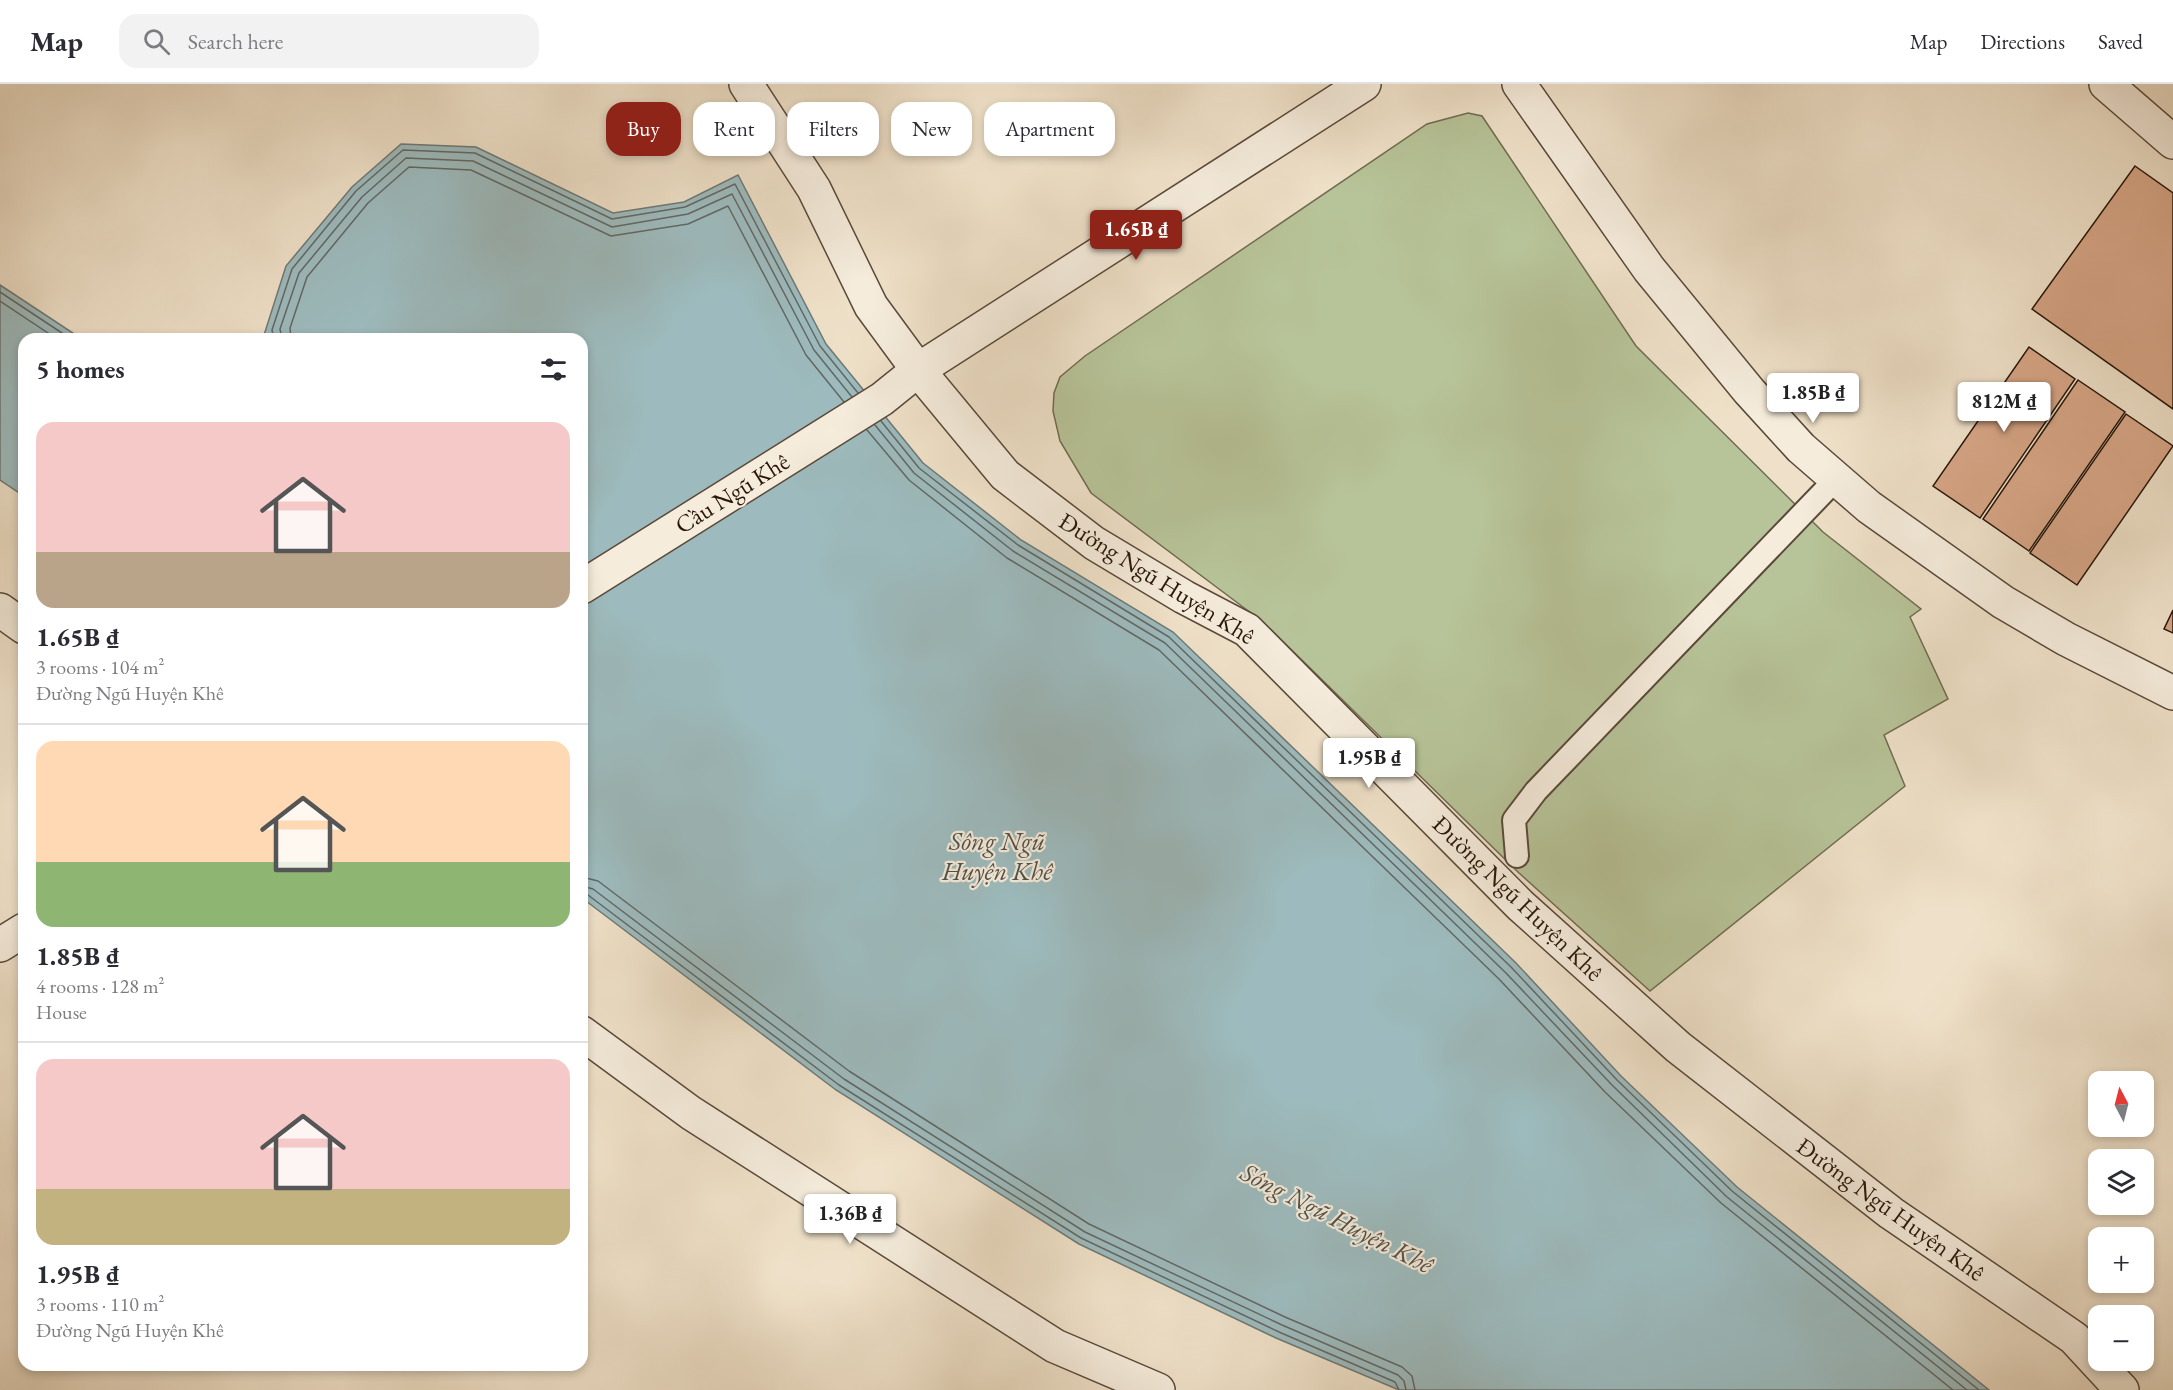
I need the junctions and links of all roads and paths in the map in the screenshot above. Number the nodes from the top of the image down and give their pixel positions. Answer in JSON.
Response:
{"nodes":[{"id":1,"x":746,"y":84,"type":"edge"},
{"id":2,"x":1364,"y":84,"type":"edge"},
{"id":3,"x":1520,"y":84,"type":"edge"},
{"id":4,"x":2106,"y":84,"type":"edge"},
{"id":5,"x":2171,"y":137,"type":"edge"},
{"id":6,"x":918,"y":370,"type":"junction"},
{"id":7,"x":1836,"y":479,"type":"junction"},
{"id":8,"x":588,"y":582,"type":"edge"},
{"id":9,"x":0,"y":610,"type":"edge"},
{"id":10,"x":18,"y":623,"type":"edge"},
{"id":11,"x":2173,"y":693,"type":"edge"},
{"id":12,"x":1517,"y":856,"type":"dead end"},
{"id":13,"x":18,"y":934,"type":"edge"},
{"id":14,"x":0,"y":945,"type":"edge"},
{"id":15,"x":588,"y":1037,"type":"edge"},
{"id":16,"x":1158,"y":1390,"type":"edge"},
{"id":17,"x":2122,"y":1390,"type":"edge"}],
"edges":[{"from":1,"to":6,"type":"street","name":"Đường Ngũ Huyện Khê"},
{"from":2,"to":6,"type":"street","name":"Cầu Ngũ Khê"},
{"from":3,"to":7,"type":"street"},
{"from":4,"to":5,"type":"street"},
{"from":6,"to":8,"type":"street","name":"Cầu Ngũ Khê"},
{"from":6,"to":17,"type":"street","name":"Đường Ngũ Huyện Khê"},
{"from":7,"to":11,"type":"street"},
{"from":7,"to":12,"type":"lane"},
{"from":9,"to":10,"type":"street"},
{"from":13,"to":14,"type":"street"},
{"from":15,"to":16,"type":"street"}]}
